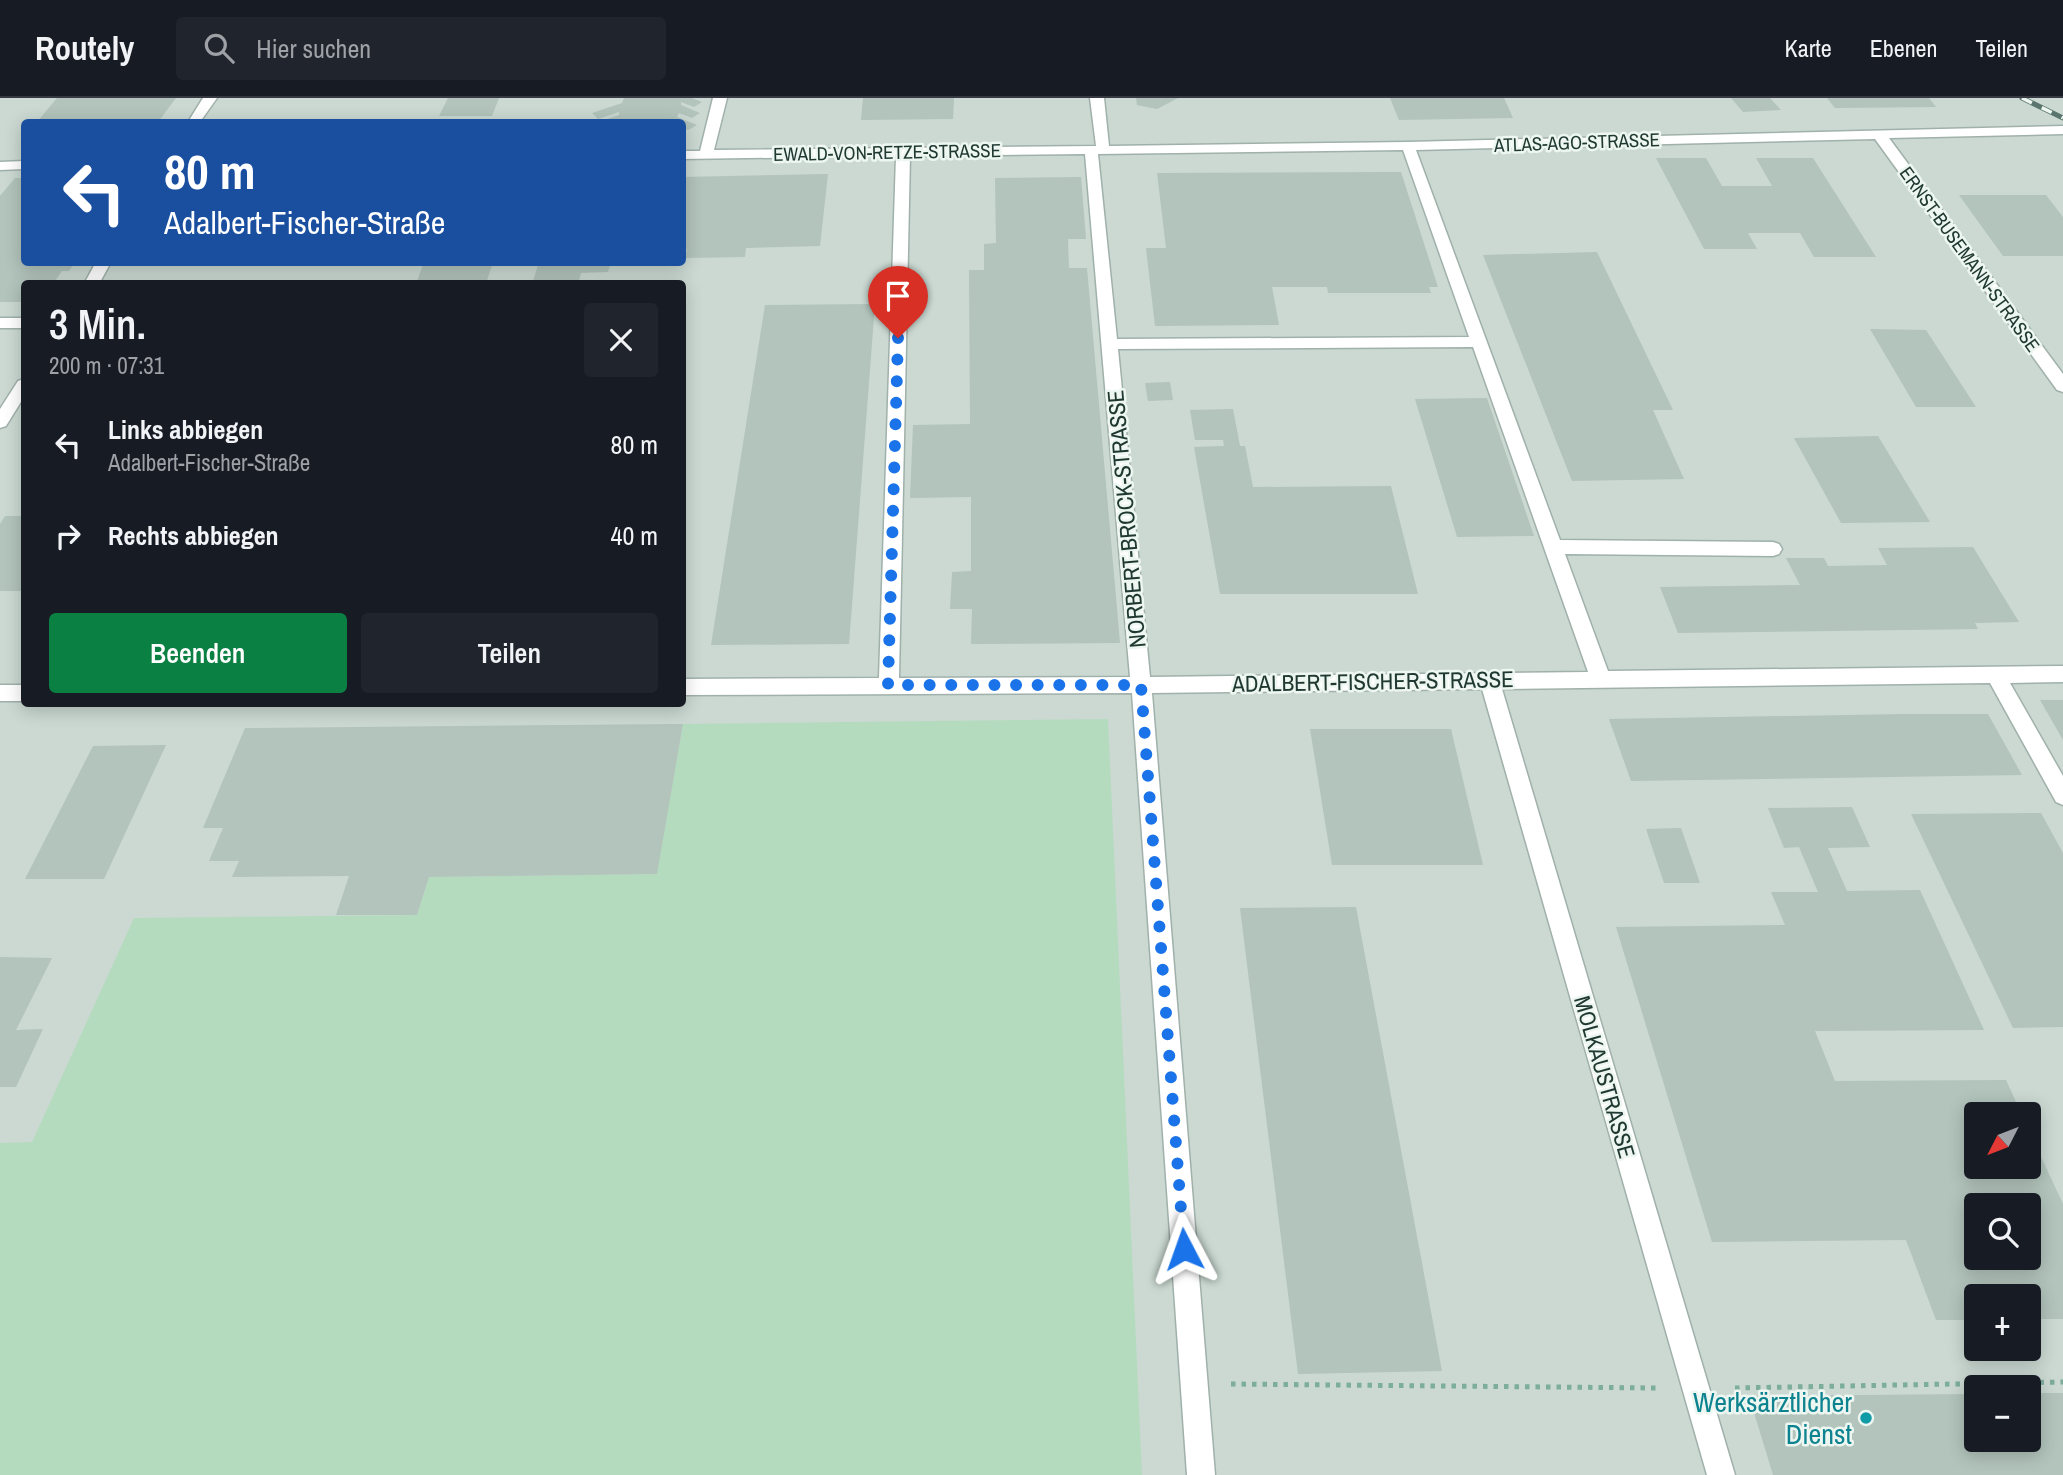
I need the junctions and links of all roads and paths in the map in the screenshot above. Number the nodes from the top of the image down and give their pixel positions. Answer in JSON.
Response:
{"nodes":[{"id":1,"x":210,"y":98,"type":"edge"},
{"id":2,"x":720,"y":98,"type":"edge"},
{"id":3,"x":1097,"y":98,"type":"edge"},
{"id":4,"x":196,"y":119,"type":"edge"},
{"id":5,"x":2063,"y":131,"type":"edge"},
{"id":6,"x":1878,"y":133,"type":"junction"},
{"id":7,"x":1408,"y":146,"type":"junction"},
{"id":8,"x":1097,"y":149,"type":"junction"},
{"id":9,"x":903,"y":152,"type":"junction"},
{"id":10,"x":686,"y":155,"type":"edge"},
{"id":11,"x":706,"y":155,"type":"junction"},
{"id":12,"x":21,"y":165,"type":"edge"},
{"id":13,"x":0,"y":166,"type":"edge"},
{"id":14,"x":0,"y":323,"type":"edge"},
{"id":15,"x":21,"y":323,"type":"edge"},
{"id":16,"x":1479,"y":342,"type":"junction"},
{"id":17,"x":1109,"y":344,"type":"junction"},
{"id":18,"x":2063,"y":386,"type":"edge"},
{"id":19,"x":21,"y":389,"type":"edge"},
{"id":20,"x":0,"y":422,"type":"edge"},
{"id":21,"x":1553,"y":547,"type":"junction"},
{"id":22,"x":1773,"y":549,"type":"dead end"},
{"id":23,"x":1995,"y":674,"type":"junction"},
{"id":24,"x":2063,"y":674,"type":"edge"},
{"id":25,"x":1489,"y":679,"type":"junction"},
{"id":26,"x":1601,"y":679,"type":"junction"},
{"id":27,"x":888,"y":685,"type":"junction"},
{"id":28,"x":1141,"y":685,"type":"junction"},
{"id":29,"x":686,"y":687,"type":"edge"},
{"id":30,"x":21,"y":693,"type":"edge"},
{"id":31,"x":0,"y":694,"type":"edge"},
{"id":32,"x":2063,"y":796,"type":"edge"},
{"id":33,"x":2063,"y":1382,"type":"edge"},
{"id":34,"x":1194,"y":1383,"type":"junction"},
{"id":35,"x":1695,"y":1388,"type":"junction"},
{"id":36,"x":1201,"y":1475,"type":"edge"},
{"id":37,"x":1721,"y":1475,"type":"edge"}],
"edges":[{"from":1,"to":4,"type":"lane"},
{"from":2,"to":11,"type":"lane"},
{"from":3,"to":8,"type":"lane","name":"NORBERT-BROCK-STRASSE"},
{"from":5,"to":6,"type":"lane","name":"ATLAS-AGO-STRASSE"},
{"from":6,"to":7,"type":"lane","name":"ATLAS-AGO-STRASSE"},
{"from":6,"to":18,"type":"lane","name":"ERNST-BUSEMANN-STRASSE"},
{"from":7,"to":8,"type":"lane","name":"ATLAS-AGO-STRASSE"},
{"from":7,"to":16,"type":"lane"},
{"from":8,"to":9,"type":"lane","name":"EWALD-VON-RETZE-STRASSE"},
{"from":8,"to":17,"type":"lane","name":"NORBERT-BROCK-STRASSE"},
{"from":9,"to":11,"type":"lane","name":"EWALD-VON-RETZE-STRASSE"},
{"from":9,"to":27,"type":"lane"},
{"from":10,"to":11,"type":"lane","name":"EWALD-VON-RETZE-STRASSE"},
{"from":12,"to":13,"type":"lane"},
{"from":14,"to":15,"type":"lane"},
{"from":16,"to":17,"type":"lane"},
{"from":16,"to":21,"type":"lane"},
{"from":17,"to":28,"type":"lane","name":"NORBERT-BROCK-STRASSE"},
{"from":19,"to":20,"type":"lane"},
{"from":21,"to":22,"type":"lane"},
{"from":21,"to":26,"type":"lane"},
{"from":23,"to":24,"type":"lane","name":"ADALBERT-FISCHER-STRASSE"},
{"from":23,"to":26,"type":"lane","name":"ADALBERT-FISCHER-STRASSE"},
{"from":23,"to":32,"type":"lane"},
{"from":25,"to":26,"type":"lane","name":"ADALBERT-FISCHER-STRASSE"},
{"from":25,"to":28,"type":"lane","name":"ADALBERT-FISCHER-STRASSE"},
{"from":25,"to":35,"type":"lane","name":"MOLKAUSTRASSE"},
{"from":27,"to":28,"type":"lane","name":"ADALBERT-FISCHER-STRASSE"},
{"from":27,"to":29,"type":"lane","name":"ADALBERT-FISCHER-STRASSE"},
{"from":28,"to":34,"type":"lane","name":"NORBERT-BROCK-STRASSE"},
{"from":30,"to":31,"type":"lane"},
{"from":33,"to":35,"type":"path"},
{"from":34,"to":35,"type":"path"},
{"from":34,"to":36,"type":"lane","name":"NORBERT-BROCK-STRASSE"},
{"from":35,"to":37,"type":"lane","name":"MOLKAUSTRASSE"}]}
